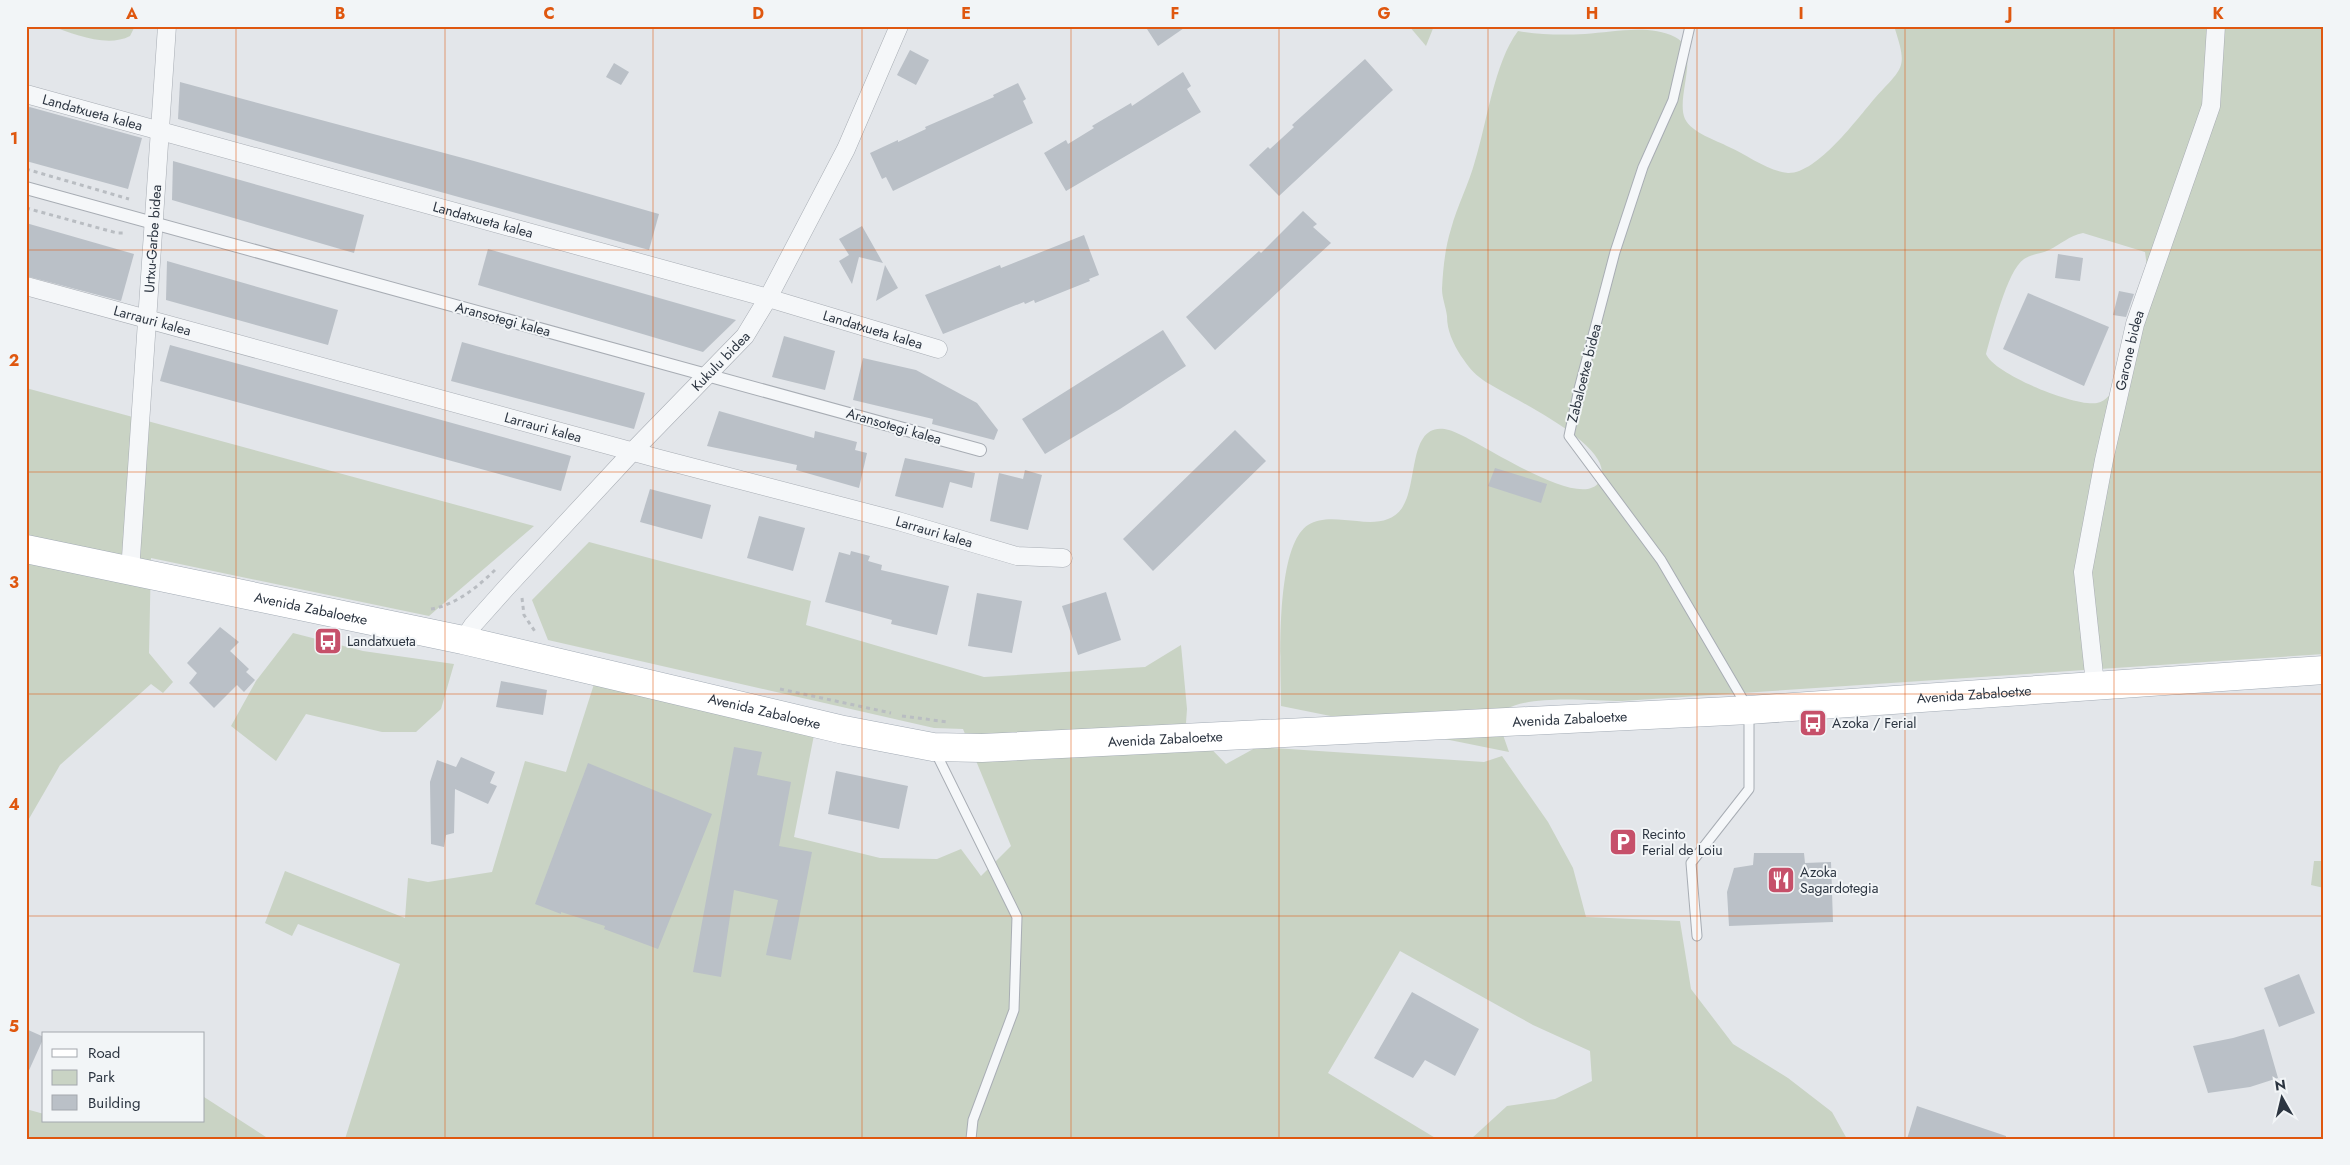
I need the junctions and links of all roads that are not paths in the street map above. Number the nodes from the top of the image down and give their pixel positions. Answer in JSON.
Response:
{"nodes":[{"id":1,"x":167,"y":26,"type":"edge"},
{"id":2,"x":899,"y":26,"type":"edge"},
{"id":3,"x":1690,"y":26,"type":"edge"},
{"id":4,"x":2216,"y":26,"type":"edge"},
{"id":5,"x":26,"y":94,"type":"edge"},
{"id":6,"x":161,"y":130,"type":"junction"},
{"id":7,"x":26,"y":188,"type":"edge"},
{"id":8,"x":155,"y":225,"type":"junction"},
{"id":9,"x":26,"y":286,"type":"edge"},
{"id":10,"x":768,"y":298,"type":"junction"},
{"id":11,"x":148,"y":320,"type":"junction"},
{"id":12,"x":938,"y":349,"type":"dead end"},
{"id":13,"x":708,"y":374,"type":"junction"},
{"id":14,"x":980,"y":450,"type":"dead end"},
{"id":15,"x":634,"y":451,"type":"junction"},
{"id":16,"x":26,"y":549,"type":"edge"},
{"id":17,"x":1063,"y":558,"type":"dead end"},
{"id":18,"x":130,"y":572,"type":"junction"},
{"id":19,"x":463,"y":640,"type":"junction"},
{"id":20,"x":2324,"y":670,"type":"edge"},
{"id":21,"x":2095,"y":684,"type":"junction"},
{"id":22,"x":1749,"y":710,"type":"junction"},
{"id":23,"x":933,"y":747,"type":"junction"},
{"id":24,"x":1697,"y":936,"type":"dead end"},
{"id":25,"x":971,"y":1139,"type":"edge"}],
"edges":[{"from":1,"to":6,"type":"street","name":"Urtxu-Garbe bidea"},
{"from":2,"to":10,"type":"street","name":"Kukulu bidea"},
{"from":3,"to":22,"type":"lane","name":"Zabaloetxe bidea"},
{"from":4,"to":21,"type":"street","name":"Garone bidea"},
{"from":5,"to":6,"type":"street","name":"Landatxueta kalea"},
{"from":6,"to":8,"type":"street","name":"Urtxu-Garbe bidea"},
{"from":6,"to":10,"type":"street","name":"Landatxueta kalea"},
{"from":7,"to":8,"type":"street","name":"Aransotegi kalea"},
{"from":8,"to":11,"type":"street","name":"Urtxu-Garbe bidea"},
{"from":8,"to":13,"type":"street","name":"Aransotegi kalea"},
{"from":9,"to":11,"type":"street","name":"Larrauri kalea"},
{"from":10,"to":12,"type":"street","name":"Landatxueta kalea"},
{"from":10,"to":13,"type":"street","name":"Kukulu bidea"},
{"from":11,"to":15,"type":"street","name":"Larrauri kalea"},
{"from":11,"to":18,"type":"street","name":"Urtxu-Garbe bidea"},
{"from":13,"to":14,"type":"street","name":"Aransotegi kalea"},
{"from":13,"to":15,"type":"street","name":"Kukulu bidea"},
{"from":15,"to":17,"type":"street","name":"Larrauri kalea"},
{"from":15,"to":19,"type":"street","name":"Kukulu bidea"},
{"from":16,"to":18,"type":"main road","name":"Avenida Zabaloetxe"},
{"from":18,"to":19,"type":"main road","name":"Avenida Zabaloetxe"},
{"from":19,"to":23,"type":"main road","name":"Avenida Zabaloetxe"},
{"from":20,"to":21,"type":"main road","name":"Avenida Zabaloetxe"},
{"from":21,"to":22,"type":"main road","name":"Avenida Zabaloetxe"},
{"from":22,"to":23,"type":"main road","name":"Avenida Zabaloetxe"},
{"from":22,"to":24,"type":"lane"},
{"from":23,"to":25,"type":"lane"}]}
